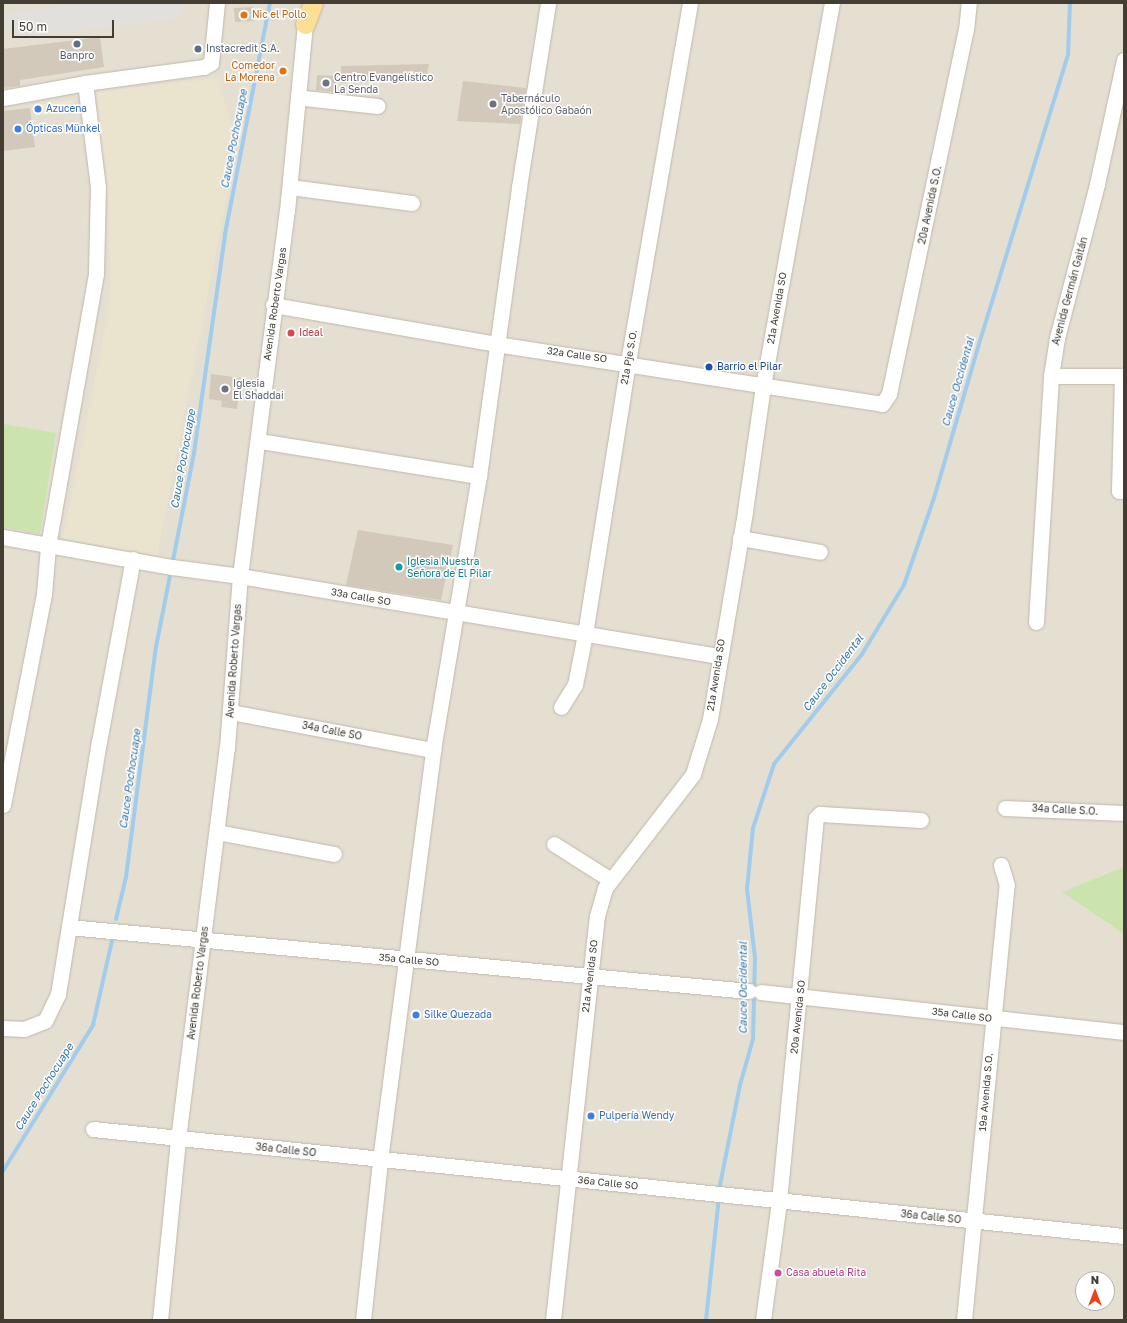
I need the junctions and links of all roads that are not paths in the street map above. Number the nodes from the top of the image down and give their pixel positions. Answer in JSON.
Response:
{"nodes":[{"id":1,"x":217,"y":3,"type":"edge"},
{"id":2,"x":306,"y":3,"type":"edge"},
{"id":3,"x":314,"y":3,"type":"edge"},
{"id":4,"x":548,"y":3,"type":"edge"},
{"id":5,"x":690,"y":3,"type":"edge"},
{"id":6,"x":832,"y":3,"type":"edge"},
{"id":7,"x":969,"y":3,"type":"edge"},
{"id":8,"x":305,"y":24,"type":"junction"},
{"id":9,"x":1124,"y":60,"type":"edge"},
{"id":10,"x":85,"y":83,"type":"junction"},
{"id":11,"x":3,"y":98,"type":"edge"},
{"id":12,"x":304,"y":98,"type":"dead end"},
{"id":13,"x":378,"y":106,"type":"dead end"},
{"id":14,"x":290,"y":187,"type":"junction"},
{"id":15,"x":412,"y":204,"type":"dead end"},
{"id":16,"x":273,"y":305,"type":"junction"},
{"id":17,"x":496,"y":344,"type":"junction"},
{"id":18,"x":628,"y":362,"type":"junction"},
{"id":19,"x":1051,"y":376,"type":"junction"},
{"id":20,"x":1123,"y":376,"type":"edge"},
{"id":21,"x":763,"y":386,"type":"junction"},
{"id":22,"x":882,"y":404,"type":"joint"},
{"id":23,"x":260,"y":441,"type":"junction"},
{"id":24,"x":479,"y":476,"type":"junction"},
{"id":25,"x":1124,"y":491,"type":"edge"},
{"id":26,"x":3,"y":537,"type":"edge"},
{"id":27,"x":740,"y":538,"type":"junction"},
{"id":28,"x":48,"y":546,"type":"junction"},
{"id":29,"x":820,"y":552,"type":"dead end"},
{"id":30,"x":133,"y":559,"type":"junction"},
{"id":31,"x":240,"y":576,"type":"junction"},
{"id":32,"x":454,"y":613,"type":"junction"},
{"id":33,"x":1036,"y":622,"type":"dead end"},
{"id":34,"x":585,"y":634,"type":"junction"},
{"id":35,"x":719,"y":656,"type":"junction"},
{"id":36,"x":561,"y":707,"type":"dead end"},
{"id":37,"x":231,"y":712,"type":"junction"},
{"id":38,"x":433,"y":750,"type":"junction"},
{"id":39,"x":3,"y":805,"type":"edge"},
{"id":40,"x":1006,"y":808,"type":"dead end"},
{"id":41,"x":1124,"y":813,"type":"edge"},
{"id":42,"x":921,"y":820,"type":"dead end"},
{"id":43,"x":217,"y":832,"type":"junction"},
{"id":44,"x":554,"y":844,"type":"dead end"},
{"id":45,"x":334,"y":854,"type":"dead end"},
{"id":46,"x":1001,"y":865,"type":"dead end"},
{"id":47,"x":611,"y":880,"type":"junction"},
{"id":48,"x":68,"y":927,"type":"junction"},
{"id":49,"x":204,"y":938,"type":"junction"},
{"id":50,"x":404,"y":960,"type":"junction"},
{"id":51,"x":589,"y":976,"type":"junction"},
{"id":52,"x":800,"y":996,"type":"junction"},
{"id":53,"x":992,"y":1019,"type":"junction"},
{"id":54,"x":3,"y":1028,"type":"edge"},
{"id":55,"x":1124,"y":1032,"type":"edge"},
{"id":56,"x":93,"y":1129,"type":"dead end"},
{"id":57,"x":178,"y":1139,"type":"junction"},
{"id":58,"x":380,"y":1160,"type":"junction"},
{"id":59,"x":567,"y":1179,"type":"junction"},
{"id":60,"x":779,"y":1201,"type":"junction"},
{"id":61,"x":975,"y":1221,"type":"junction"},
{"id":62,"x":1124,"y":1236,"type":"edge"},
{"id":63,"x":160,"y":1320,"type":"edge"},
{"id":64,"x":363,"y":1320,"type":"edge"},
{"id":65,"x":553,"y":1320,"type":"edge"},
{"id":66,"x":763,"y":1320,"type":"edge"},
{"id":67,"x":964,"y":1320,"type":"edge"}],
"edges":[{"from":1,"to":10,"type":"street"},
{"from":2,"to":8,"type":"street","name":"Avenida Roberto Vargas"},
{"from":3,"to":8,"type":"main road"},
{"from":4,"to":17,"type":"street"},
{"from":5,"to":18,"type":"street","name":"21a Pje S.O."},
{"from":6,"to":21,"type":"street","name":"21a Avenida SO"},
{"from":7,"to":22,"type":"street","name":"20a Avenida S.O."},
{"from":8,"to":14,"type":"street","name":"Avenida Roberto Vargas"},
{"from":9,"to":19,"type":"street","name":"Avenida Germán Gaitán"},
{"from":10,"to":11,"type":"street"},
{"from":10,"to":28,"type":"street"},
{"from":12,"to":13,"type":"street"},
{"from":14,"to":15,"type":"street"},
{"from":14,"to":16,"type":"street","name":"Avenida Roberto Vargas"},
{"from":16,"to":17,"type":"street","name":"32a Calle SO"},
{"from":16,"to":23,"type":"street","name":"Avenida Roberto Vargas"},
{"from":17,"to":18,"type":"street","name":"32a Calle SO"},
{"from":17,"to":24,"type":"street"},
{"from":18,"to":21,"type":"street","name":"32a Calle SO"},
{"from":18,"to":34,"type":"street","name":"21a Pje S.O."},
{"from":19,"to":20,"type":"street"},
{"from":19,"to":33,"type":"street","name":"Avenida Germán Gaitán"},
{"from":20,"to":25,"type":"street"},
{"from":21,"to":22,"type":"street","name":"32a Calle SO"},
{"from":21,"to":27,"type":"street","name":"21a Avenida SO"},
{"from":23,"to":24,"type":"street"},
{"from":23,"to":31,"type":"street","name":"Avenida Roberto Vargas"},
{"from":24,"to":32,"type":"street"},
{"from":26,"to":28,"type":"street","name":"33a Calle SO"},
{"from":27,"to":29,"type":"street"},
{"from":27,"to":35,"type":"street","name":"21a Avenida SO"},
{"from":28,"to":30,"type":"street","name":"33a Calle SO"},
{"from":28,"to":39,"type":"street"},
{"from":30,"to":31,"type":"street","name":"33a Calle SO"},
{"from":30,"to":48,"type":"street"},
{"from":31,"to":32,"type":"street","name":"33a Calle SO"},
{"from":31,"to":37,"type":"street","name":"Avenida Roberto Vargas"},
{"from":32,"to":34,"type":"street","name":"33a Calle SO"},
{"from":32,"to":38,"type":"street"},
{"from":34,"to":35,"type":"street","name":"33a Calle SO"},
{"from":34,"to":36,"type":"street","name":"21a Pje S.O."},
{"from":35,"to":47,"type":"street","name":"21a Avenida SO"},
{"from":37,"to":38,"type":"street","name":"34a Calle SO"},
{"from":37,"to":43,"type":"street","name":"Avenida Roberto Vargas"},
{"from":38,"to":50,"type":"street"},
{"from":40,"to":41,"type":"street","name":"34a Calle S.O."},
{"from":42,"to":52,"type":"street","name":"20a Avenida SO"},
{"from":43,"to":45,"type":"street"},
{"from":43,"to":49,"type":"street","name":"Avenida Roberto Vargas"},
{"from":44,"to":47,"type":"street"},
{"from":46,"to":53,"type":"street","name":"19a Avenida S.O."},
{"from":47,"to":51,"type":"street","name":"21a Avenida SO"},
{"from":48,"to":49,"type":"street","name":"35a Calle SO"},
{"from":48,"to":54,"type":"street"},
{"from":49,"to":50,"type":"street","name":"35a Calle SO"},
{"from":49,"to":57,"type":"street","name":"Avenida Roberto Vargas"},
{"from":50,"to":51,"type":"street","name":"35a Calle SO"},
{"from":50,"to":58,"type":"street"},
{"from":51,"to":52,"type":"street","name":"35a Calle SO"},
{"from":51,"to":59,"type":"street","name":"21a Avenida SO"},
{"from":52,"to":53,"type":"street","name":"35a Calle SO"},
{"from":52,"to":60,"type":"street","name":"20a Avenida SO"},
{"from":53,"to":55,"type":"street","name":"35a Calle SO"},
{"from":53,"to":61,"type":"street","name":"19a Avenida S.O."},
{"from":56,"to":57,"type":"street","name":"36a Calle SO"},
{"from":57,"to":58,"type":"street","name":"36a Calle SO"},
{"from":57,"to":63,"type":"street","name":"Avenida Roberto Vargas"},
{"from":58,"to":59,"type":"street","name":"36a Calle SO"},
{"from":58,"to":64,"type":"street"},
{"from":59,"to":60,"type":"street","name":"36a Calle SO"},
{"from":59,"to":65,"type":"street","name":"21a Avenida SO"},
{"from":60,"to":61,"type":"street","name":"36a Calle SO"},
{"from":60,"to":66,"type":"street","name":"20a Avenida SO"},
{"from":61,"to":62,"type":"street","name":"36a Calle SO"},
{"from":61,"to":67,"type":"street","name":"19a Avenida S.O."}]}
